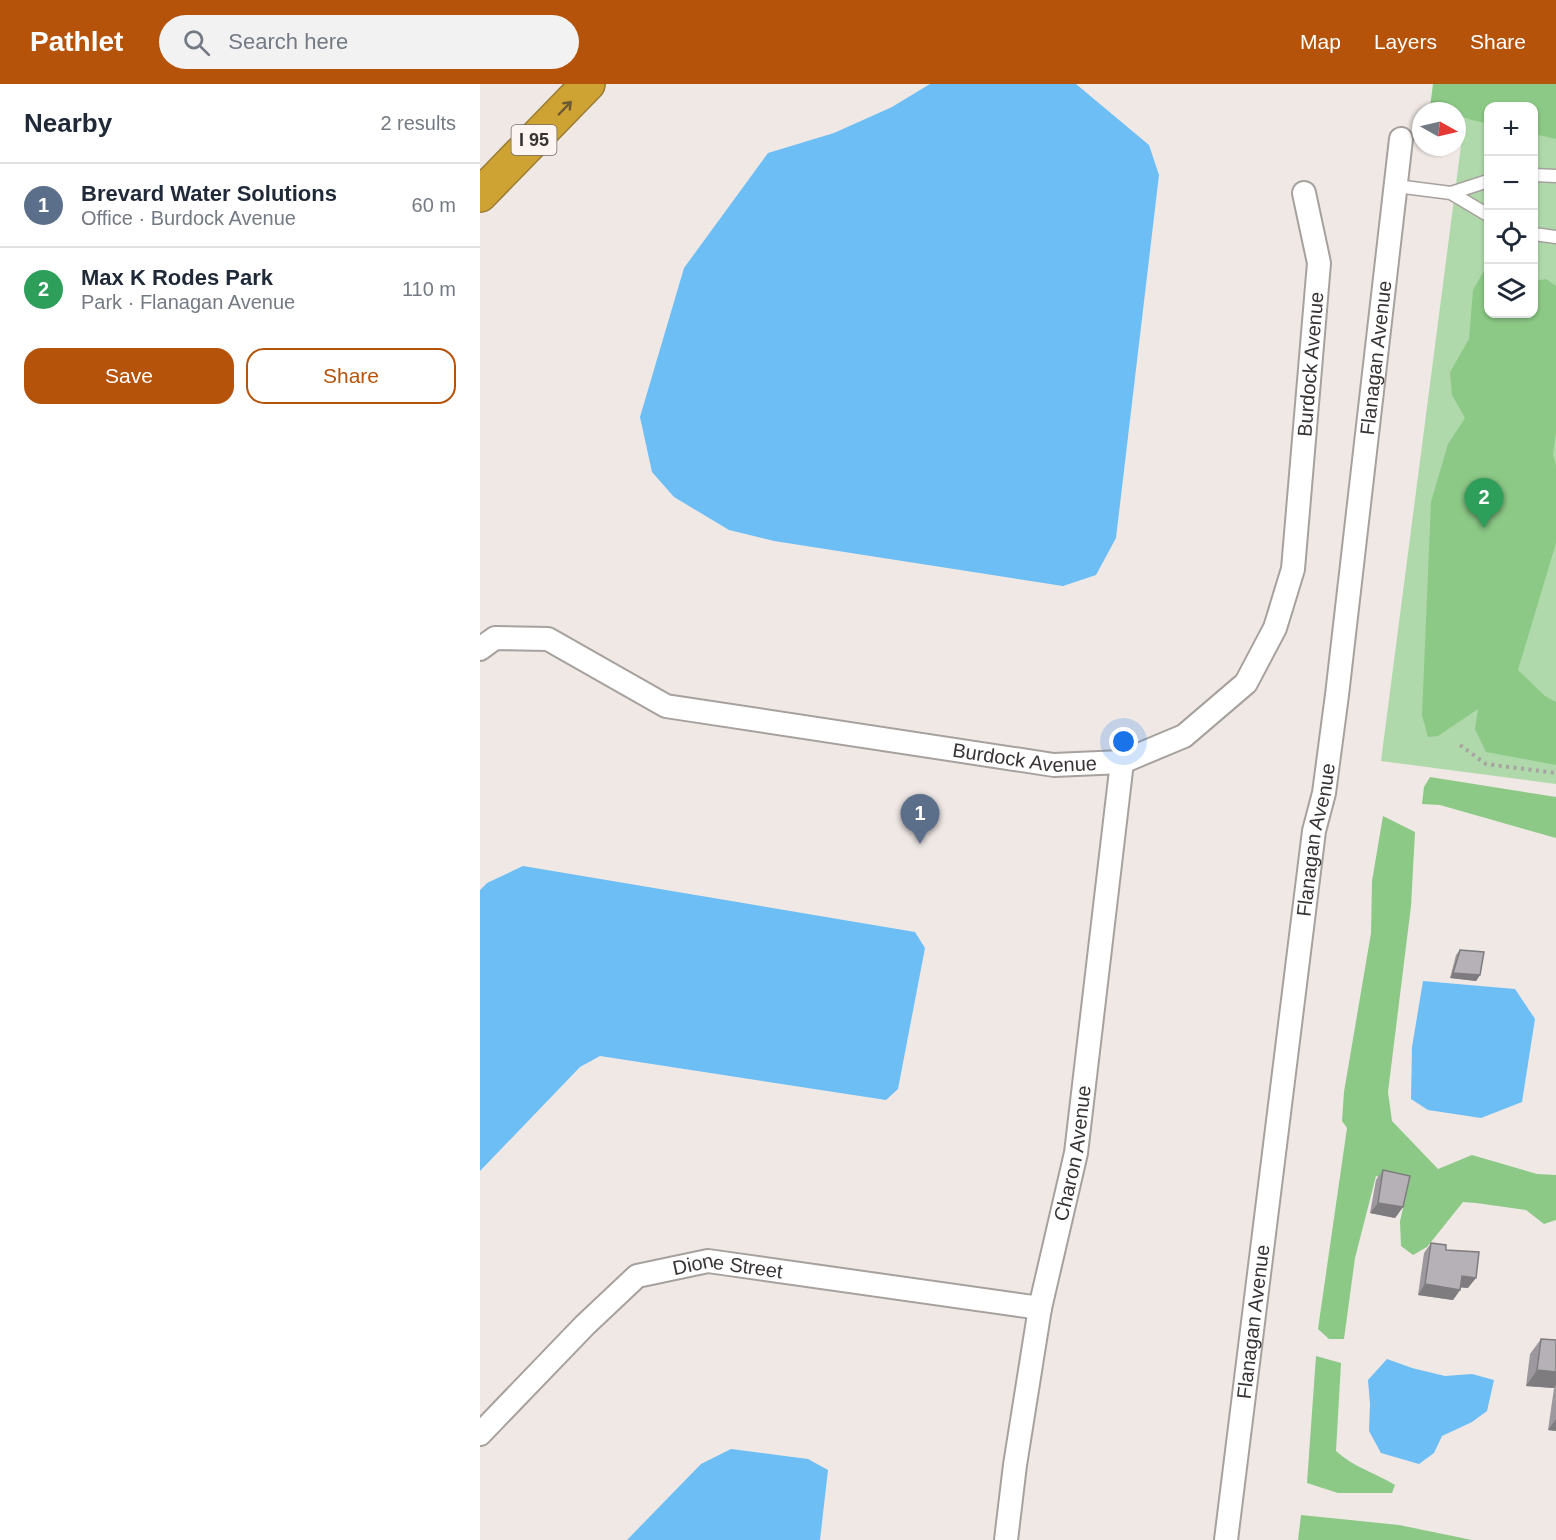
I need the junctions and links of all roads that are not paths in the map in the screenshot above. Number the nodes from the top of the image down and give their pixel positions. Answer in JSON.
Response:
{"nodes":[{"id":1,"x":588,"y":84,"type":"edge"},
{"id":2,"x":1401,"y":139,"type":"dead end"},
{"id":3,"x":1538,"y":175,"type":"edge"},
{"id":4,"x":1556,"y":176,"type":"edge"},
{"id":5,"x":1484,"y":182,"type":"edge"},
{"id":6,"x":1396,"y":186,"type":"junction"},
{"id":7,"x":1451,"y":193,"type":"junction"},
{"id":8,"x":1304,"y":194,"type":"dead end"},
{"id":9,"x":480,"y":195,"type":"edge"},
{"id":10,"x":1484,"y":212,"type":"edge"},
{"id":11,"x":1538,"y":235,"type":"edge"},
{"id":12,"x":1556,"y":237,"type":"edge"},
{"id":13,"x":480,"y":649,"type":"edge"},
{"id":14,"x":1122,"y":762,"type":"junction"},
{"id":15,"x":1040,"y":1308,"type":"junction"},
{"id":16,"x":480,"y":1434,"type":"edge"},
{"id":17,"x":1006,"y":1540,"type":"edge"},
{"id":18,"x":1226,"y":1540,"type":"edge"}],
"edges":[{"from":9,"to":1,"type":"highway","number":"I 95","one_way":true},
{"from":2,"to":6,"type":"street","name":"Flanagan Avenue"},
{"from":3,"to":4,"type":"lane"},
{"from":5,"to":7,"type":"lane"},
{"from":6,"to":7,"type":"lane"},
{"from":6,"to":18,"type":"street","name":"Flanagan Avenue"},
{"from":7,"to":10,"type":"lane"},
{"from":8,"to":14,"type":"street","name":"Burdock Avenue"},
{"from":11,"to":12,"type":"lane"},
{"from":13,"to":14,"type":"street","name":"Burdock Avenue"},
{"from":14,"to":15,"type":"street","name":"Charon Avenue"},
{"from":15,"to":16,"type":"street","name":"Dione Street"},
{"from":15,"to":17,"type":"street","name":"Charon Avenue"}]}
